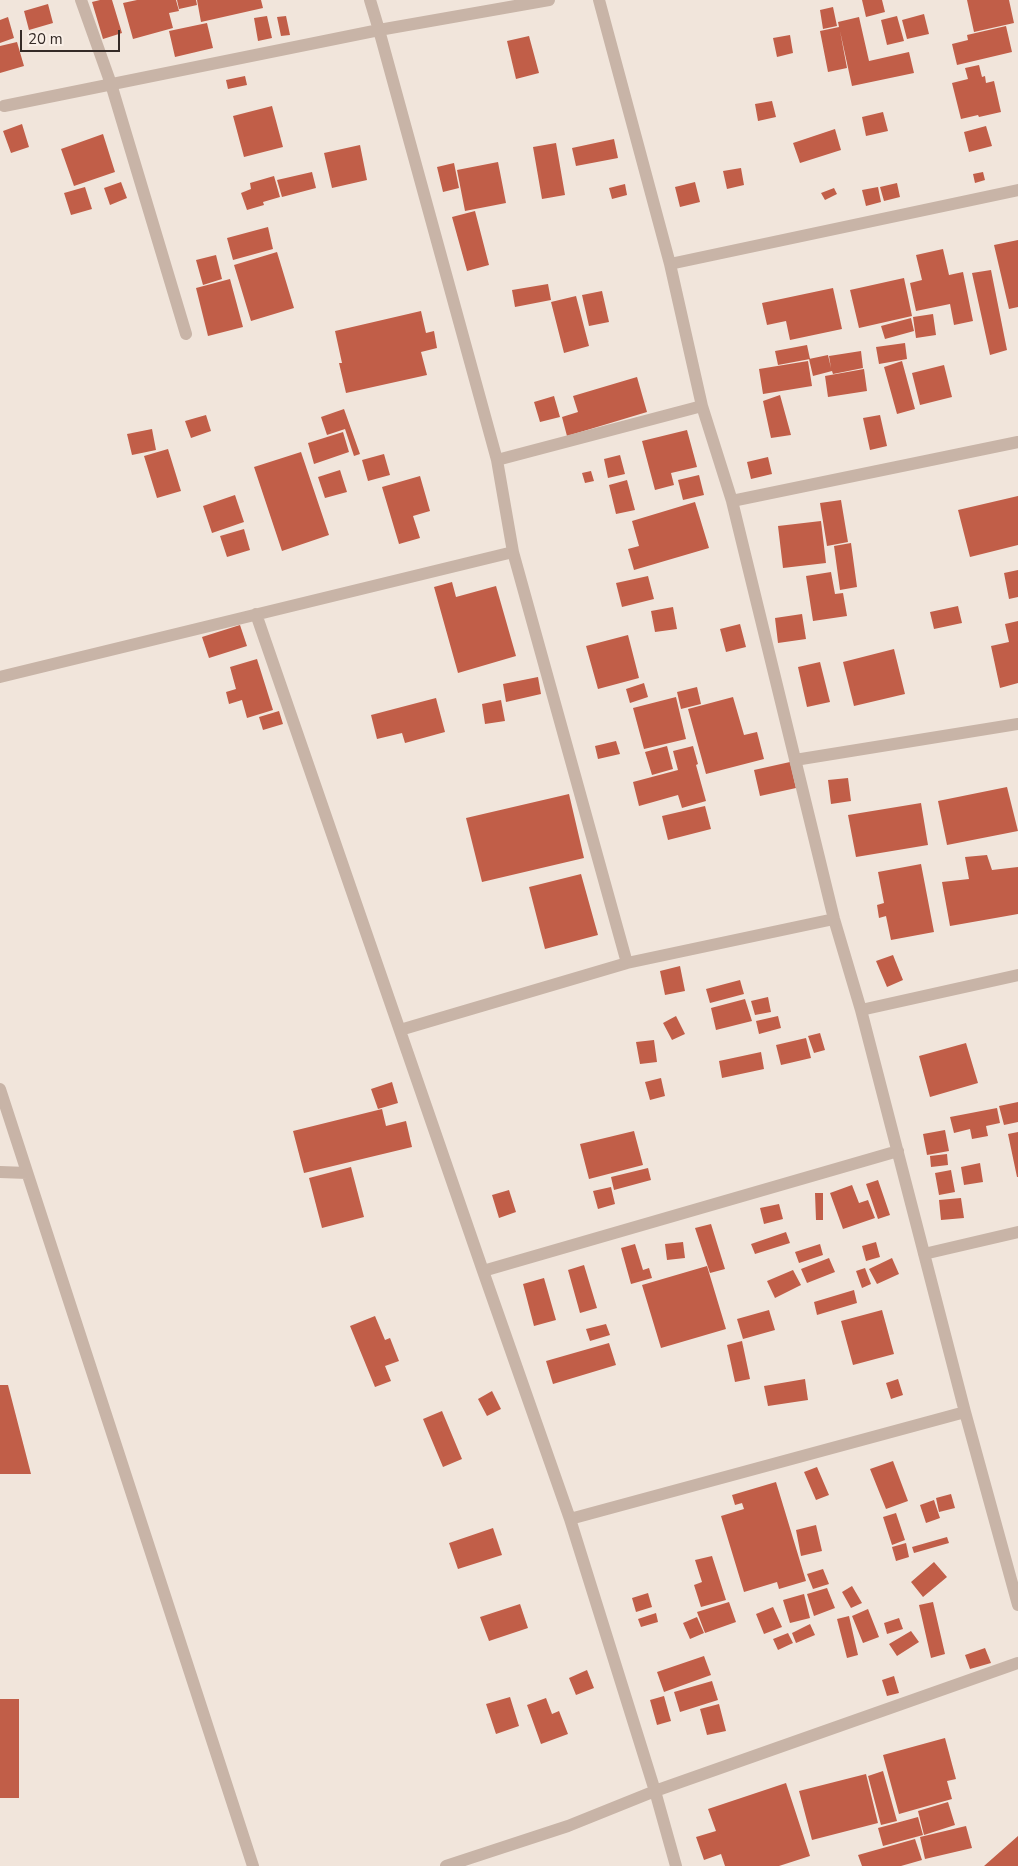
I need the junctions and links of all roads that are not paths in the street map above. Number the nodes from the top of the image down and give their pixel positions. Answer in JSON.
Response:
{"nodes":[{"id":1,"x":81,"y":0,"type":"edge"},
{"id":2,"x":370,"y":0,"type":"edge"},
{"id":3,"x":550,"y":0,"type":"edge"},
{"id":4,"x":599,"y":0,"type":"edge"},
{"id":5,"x":379,"y":30,"type":"junction"},
{"id":6,"x":111,"y":84,"type":"junction"},
{"id":7,"x":4,"y":106,"type":"dead end"},
{"id":8,"x":1018,"y":190,"type":"edge"},
{"id":9,"x":670,"y":264,"type":"junction"},
{"id":10,"x":186,"y":334,"type":"dead end"},
{"id":11,"x":702,"y":406,"type":"junction"},
{"id":12,"x":1018,"y":442,"type":"edge"},
{"id":13,"x":497,"y":460,"type":"junction"},
{"id":14,"x":732,"y":501,"type":"junction"},
{"id":15,"x":513,"y":552,"type":"junction"},
{"id":16,"x":256,"y":614,"type":"junction"},
{"id":17,"x":0,"y":677,"type":"edge"},
{"id":18,"x":1018,"y":724,"type":"edge"},
{"id":19,"x":796,"y":760,"type":"junction"},
{"id":20,"x":834,"y":919,"type":"junction"},
{"id":21,"x":627,"y":963,"type":"junction"},
{"id":22,"x":1018,"y":975,"type":"edge"},
{"id":23,"x":861,"y":1010,"type":"junction"},
{"id":24,"x":400,"y":1030,"type":"junction"},
{"id":25,"x":0,"y":1089,"type":"edge"},
{"id":26,"x":898,"y":1151,"type":"junction"},
{"id":27,"x":0,"y":1172,"type":"edge"},
{"id":28,"x":27,"y":1173,"type":"junction"},
{"id":29,"x":1018,"y":1232,"type":"edge"},
{"id":30,"x":924,"y":1254,"type":"junction"},
{"id":31,"x":483,"y":1271,"type":"junction"},
{"id":32,"x":965,"y":1412,"type":"junction"},
{"id":33,"x":570,"y":1519,"type":"junction"},
{"id":34,"x":1018,"y":1605,"type":"edge"},
{"id":35,"x":1018,"y":1663,"type":"edge"},
{"id":36,"x":655,"y":1791,"type":"junction"},
{"id":37,"x":253,"y":1866,"type":"edge"},
{"id":38,"x":446,"y":1866,"type":"edge"},
{"id":39,"x":676,"y":1866,"type":"edge"}],
"edges":[{"from":1,"to":6,"type":"street"},
{"from":2,"to":5,"type":"street"},
{"from":3,"to":5,"type":"street"},
{"from":4,"to":9,"type":"street"},
{"from":5,"to":6,"type":"street"},
{"from":5,"to":13,"type":"street"},
{"from":6,"to":7,"type":"street"},
{"from":6,"to":10,"type":"street"},
{"from":8,"to":9,"type":"street"},
{"from":9,"to":11,"type":"street"},
{"from":11,"to":13,"type":"street"},
{"from":11,"to":14,"type":"street"},
{"from":12,"to":14,"type":"street"},
{"from":13,"to":15,"type":"street"},
{"from":14,"to":19,"type":"street"},
{"from":15,"to":16,"type":"street"},
{"from":15,"to":21,"type":"street"},
{"from":16,"to":17,"type":"street"},
{"from":16,"to":24,"type":"street"},
{"from":18,"to":19,"type":"street"},
{"from":19,"to":20,"type":"street"},
{"from":20,"to":21,"type":"street"},
{"from":20,"to":23,"type":"street"},
{"from":21,"to":24,"type":"street"},
{"from":22,"to":23,"type":"street"},
{"from":23,"to":26,"type":"street"},
{"from":24,"to":31,"type":"street"},
{"from":25,"to":28,"type":"street"},
{"from":26,"to":30,"type":"street"},
{"from":26,"to":31,"type":"street"},
{"from":27,"to":28,"type":"street"},
{"from":28,"to":37,"type":"street"},
{"from":29,"to":30,"type":"street"},
{"from":30,"to":32,"type":"street"},
{"from":31,"to":33,"type":"street"},
{"from":32,"to":33,"type":"street"},
{"from":32,"to":34,"type":"street"},
{"from":33,"to":36,"type":"street"},
{"from":35,"to":36,"type":"street"},
{"from":36,"to":38,"type":"street"},
{"from":36,"to":39,"type":"street"}]}
